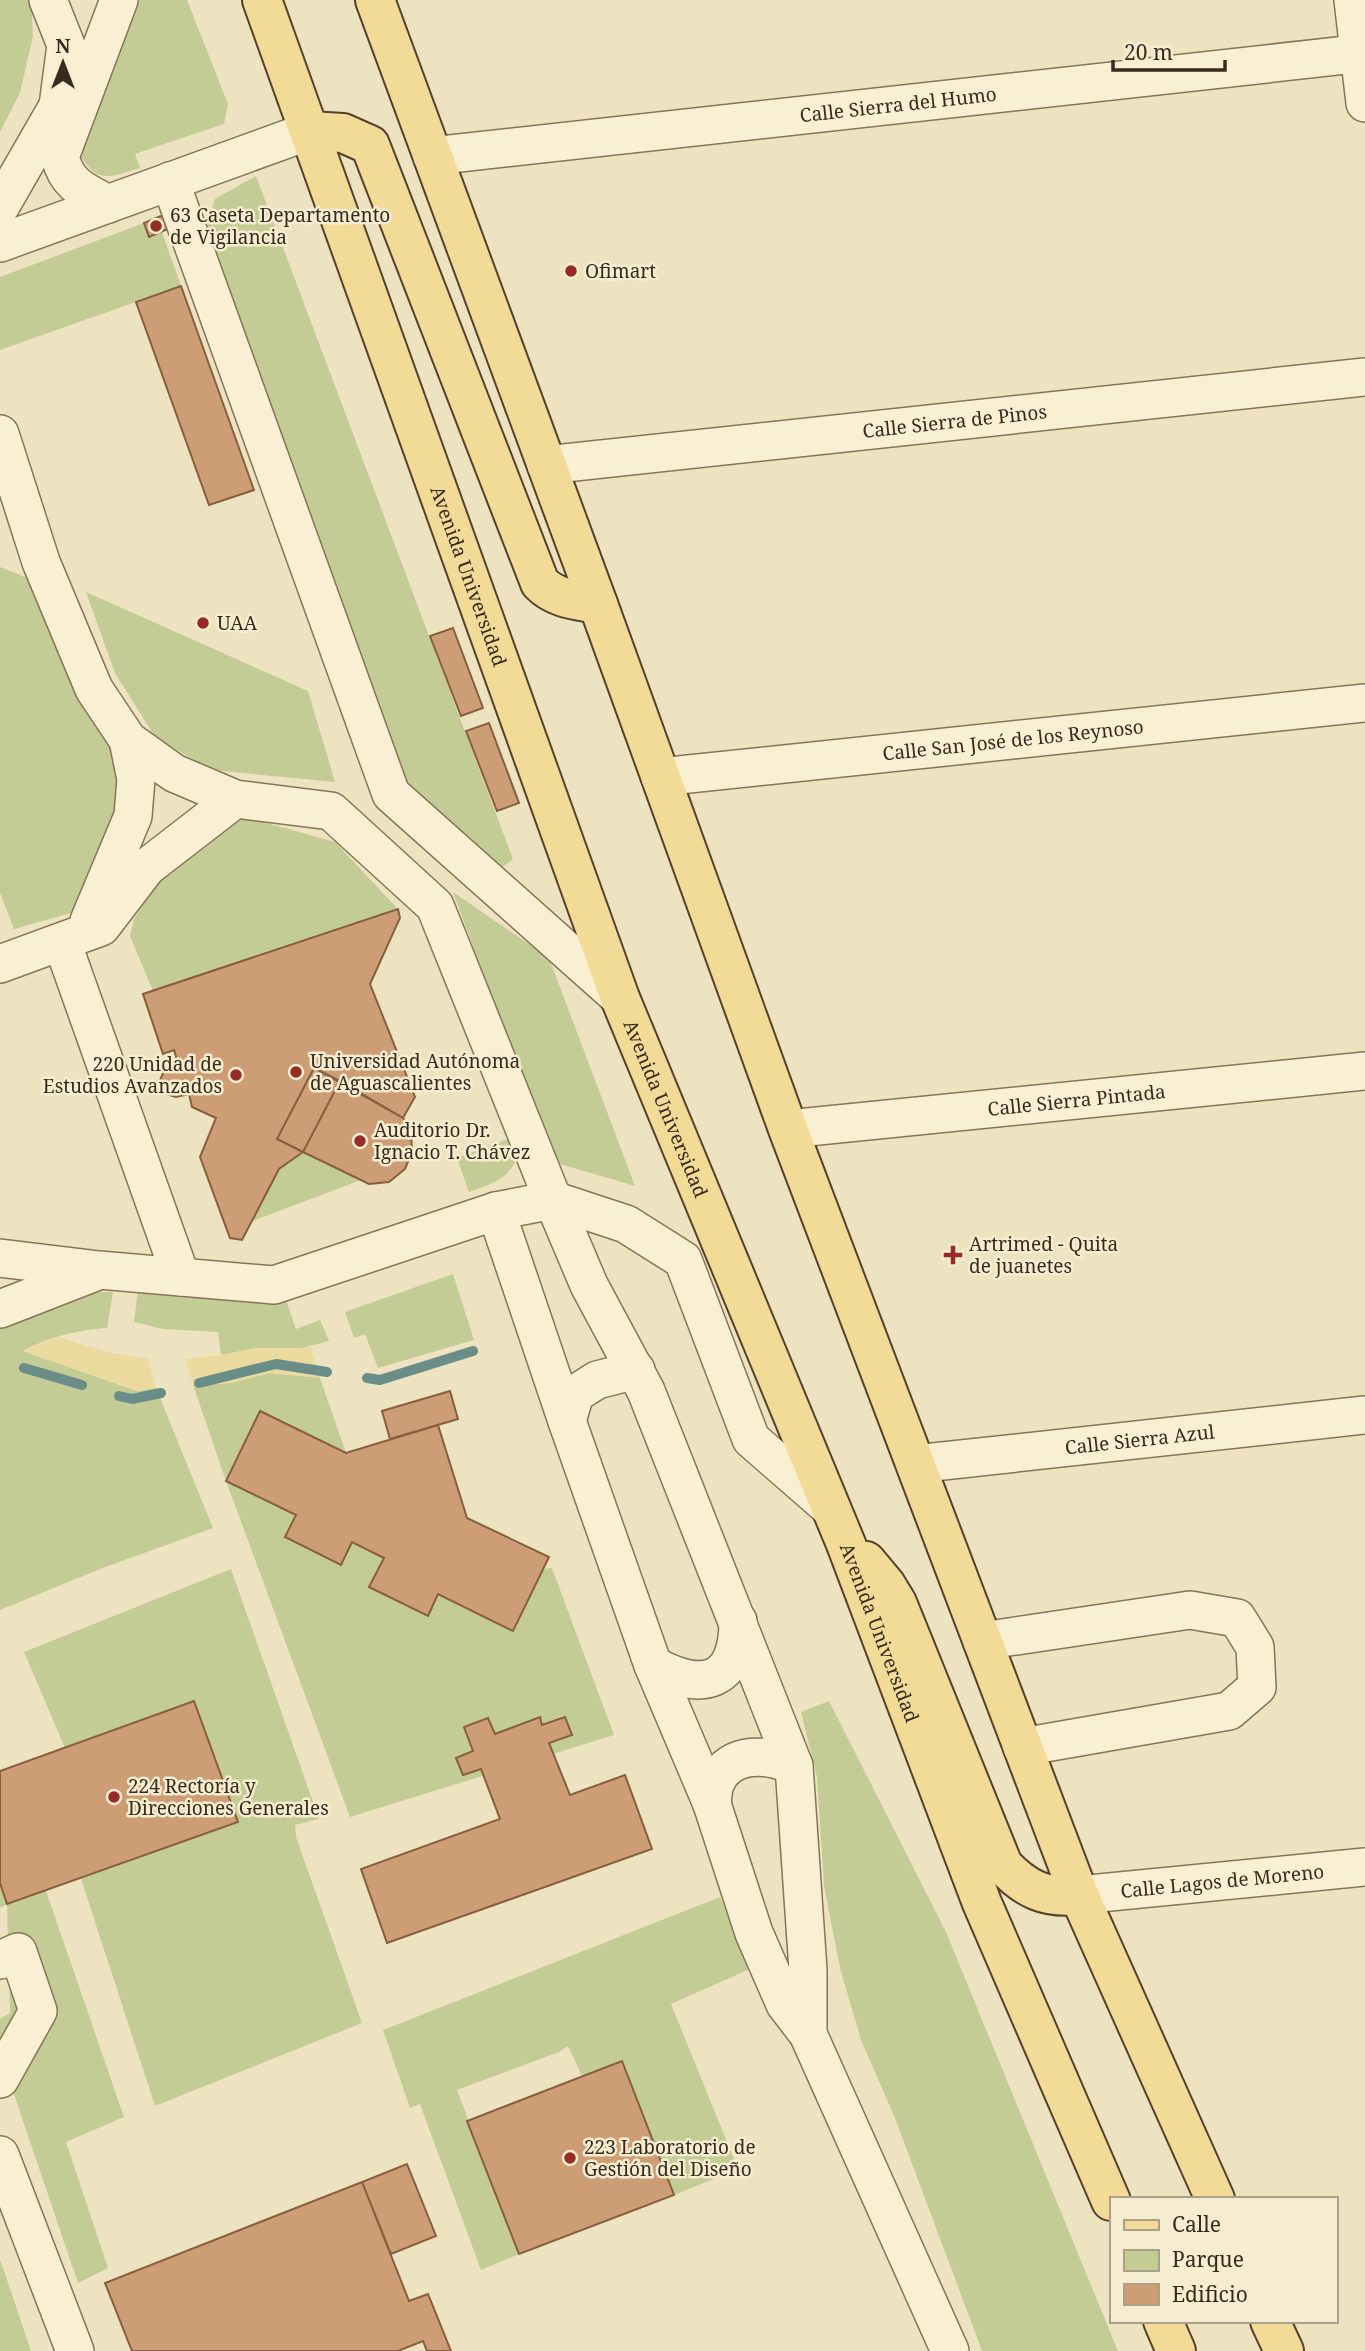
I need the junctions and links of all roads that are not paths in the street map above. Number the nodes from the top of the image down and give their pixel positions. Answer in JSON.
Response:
{"nodes":[{"id":1,"x":48,"y":0,"type":"edge"},
{"id":2,"x":119,"y":0,"type":"edge"},
{"id":3,"x":262,"y":0,"type":"edge"},
{"id":4,"x":374,"y":0,"type":"edge"},
{"id":5,"x":1353,"y":0,"type":"edge"},
{"id":6,"x":1362,"y":53,"type":"edge"},
{"id":7,"x":1365,"y":103,"type":"edge"},
{"id":8,"x":309,"y":131,"type":"junction"},
{"id":9,"x":432,"y":156,"type":"junction"},
{"id":10,"x":170,"y":181,"type":"junction"},
{"id":11,"x":108,"y":204,"type":"junction"},
{"id":12,"x":0,"y":207,"type":"edge"},
{"id":13,"x":0,"y":243,"type":"edge"},
{"id":14,"x":1365,"y":377,"type":"edge"},
{"id":15,"x":0,"y":434,"type":"edge"},
{"id":16,"x":547,"y":465,"type":"junction"},
{"id":17,"x":598,"y":604,"type":"junction"},
{"id":18,"x":1365,"y":703,"type":"edge"},
{"id":19,"x":128,"y":740,"type":"junction"},
{"id":20,"x":660,"y":777,"type":"junction"},
{"id":21,"x":235,"y":799,"type":"junction"},
{"id":22,"x":72,"y":938,"type":"junction"},
{"id":23,"x":0,"y":964,"type":"edge"},
{"id":24,"x":620,"y":998,"type":"junction"},
{"id":25,"x":1365,"y":1071,"type":"edge"},
{"id":26,"x":788,"y":1129,"type":"junction"},
{"id":27,"x":553,"y":1200,"type":"junction"},
{"id":28,"x":496,"y":1211,"type":"junction"},
{"id":29,"x":0,"y":1258,"type":"edge"},
{"id":30,"x":99,"y":1270,"type":"junction"},
{"id":31,"x":181,"y":1277,"type":"junction"},
{"id":32,"x":0,"y":1309,"type":"edge"},
{"id":33,"x":636,"y":1370,"type":"junction"},
{"id":34,"x":1365,"y":1415,"type":"edge"},
{"id":35,"x":567,"y":1421,"type":"junction"},
{"id":36,"x":915,"y":1464,"type":"junction"},
{"id":37,"x":829,"y":1507,"type":"junction"},
{"id":38,"x":846,"y":1544,"type":"junction"},
{"id":39,"x":738,"y":1621,"type":"junction"},
{"id":40,"x":982,"y":1641,"type":"junction"},
{"id":41,"x":653,"y":1665,"type":"junction"},
{"id":42,"x":1022,"y":1747,"type":"junction"},
{"id":43,"x":794,"y":1766,"type":"junction"},
{"id":44,"x":712,"y":1804,"type":"junction"},
{"id":45,"x":1365,"y":1867,"type":"edge"},
{"id":46,"x":1079,"y":1895,"type":"junction"},
{"id":47,"x":0,"y":1960,"type":"edge"},
{"id":48,"x":808,"y":2034,"type":"junction"},
{"id":49,"x":0,"y":2079,"type":"edge"},
{"id":50,"x":0,"y":2155,"type":"edge"},
{"id":51,"x":1214,"y":2197,"type":"edge"},
{"id":52,"x":1110,"y":2199,"type":"edge"},
{"id":53,"x":1164,"y":2323,"type":"edge"},
{"id":54,"x":1271,"y":2323,"type":"edge"},
{"id":55,"x":75,"y":2351,"type":"edge"},
{"id":56,"x":950,"y":2351,"type":"edge"},
{"id":57,"x":1176,"y":2351,"type":"edge"},
{"id":58,"x":1284,"y":2351,"type":"edge"}],
"edges":[{"from":1,"to":12,"type":"street"},
{"from":2,"to":11,"type":"street"},
{"from":3,"to":8,"type":"main road","name":"Avenida Universidad"},
{"from":4,"to":9,"type":"main road"},
{"from":5,"to":6,"type":"street"},
{"from":6,"to":7,"type":"street"},
{"from":6,"to":9,"type":"street","name":"Calle Sierra del Humo"},
{"from":8,"to":10,"type":"street"},
{"from":8,"to":17,"type":"main road"},
{"from":8,"to":24,"type":"main road","name":"Avenida Universidad"},
{"from":9,"to":16,"type":"main road"},
{"from":10,"to":11,"type":"street"},
{"from":10,"to":24,"type":"street"},
{"from":11,"to":13,"type":"street"},
{"from":14,"to":16,"type":"street","name":"Calle Sierra de Pinos"},
{"from":15,"to":19,"type":"street"},
{"from":16,"to":17,"type":"main road"},
{"from":17,"to":20,"type":"main road"},
{"from":18,"to":20,"type":"street","name":"Calle San José de los Reynoso"},
{"from":19,"to":21,"type":"street"},
{"from":19,"to":22,"type":"street"},
{"from":20,"to":26,"type":"main road"},
{"from":21,"to":22,"type":"street"},
{"from":21,"to":27,"type":"street"},
{"from":22,"to":23,"type":"street"},
{"from":22,"to":31,"type":"street"},
{"from":24,"to":37,"type":"main road","name":"Avenida Universidad"},
{"from":25,"to":26,"type":"street","name":"Calle Sierra Pintada"},
{"from":26,"to":36,"type":"main road"},
{"from":27,"to":28,"type":"street"},
{"from":27,"to":33,"type":"street"},
{"from":27,"to":37,"type":"street"},
{"from":28,"to":31,"type":"street"},
{"from":28,"to":35,"type":"street"},
{"from":29,"to":30,"type":"street"},
{"from":30,"to":31,"type":"street"},
{"from":30,"to":32,"type":"street"},
{"from":33,"to":35,"type":"street"},
{"from":33,"to":39,"type":"street"},
{"from":34,"to":36,"type":"street","name":"Calle Sierra Azul"},
{"from":35,"to":41,"type":"street"},
{"from":36,"to":40,"type":"main road"},
{"from":37,"to":38,"type":"main road","name":"Avenida Universidad"},
{"from":38,"to":46,"type":"main road"},
{"from":38,"to":52,"type":"main road","name":"Avenida Universidad"},
{"from":39,"to":41,"type":"street"},
{"from":39,"to":43,"type":"street"},
{"from":40,"to":42,"type":"main road"},
{"from":40,"to":42,"type":"street"},
{"from":41,"to":44,"type":"street"},
{"from":42,"to":46,"type":"main road"},
{"from":43,"to":44,"type":"street"},
{"from":43,"to":48,"type":"street"},
{"from":44,"to":48,"type":"street"},
{"from":45,"to":46,"type":"street","name":"Calle Lagos de Moreno"},
{"from":46,"to":51,"type":"main road"},
{"from":47,"to":49,"type":"street"},
{"from":48,"to":56,"type":"street"},
{"from":50,"to":55,"type":"street"},
{"from":53,"to":57,"type":"main road"},
{"from":54,"to":58,"type":"main road"}]}
